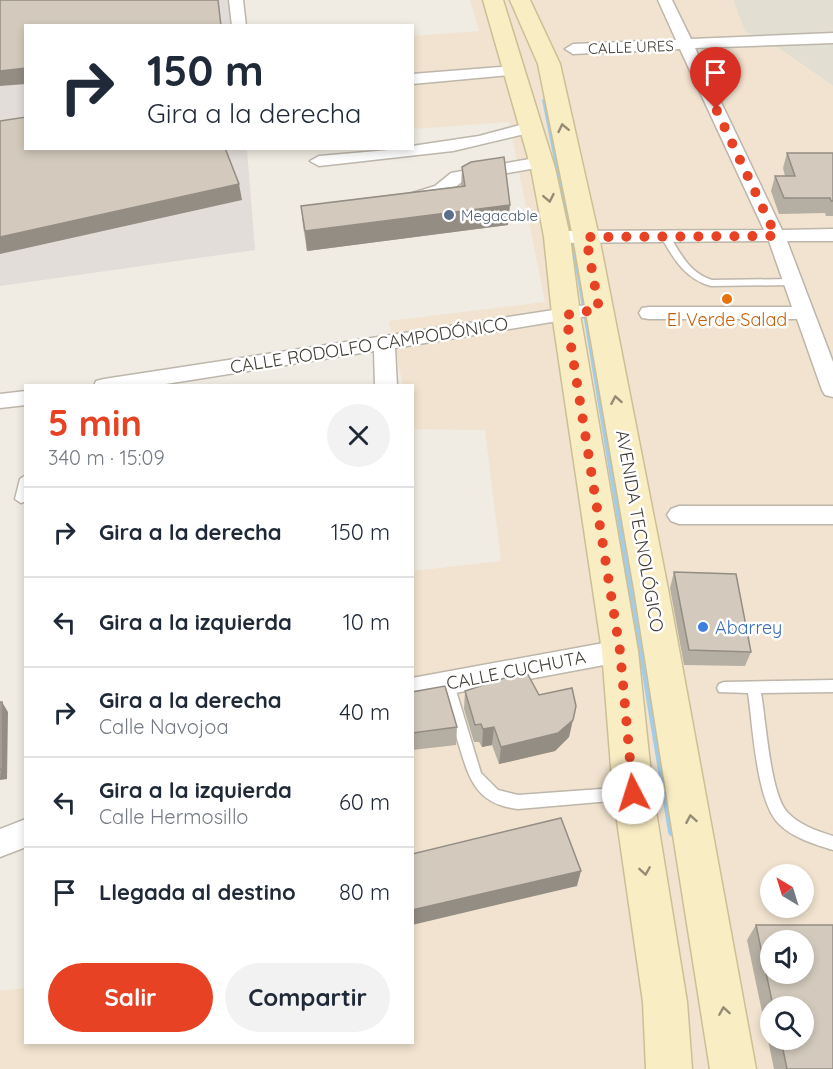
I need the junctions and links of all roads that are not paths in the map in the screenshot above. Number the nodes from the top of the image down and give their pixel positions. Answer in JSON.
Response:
{"nodes":[{"id":1,"x":236,"y":0,"type":"edge"},
{"id":2,"x":493,"y":0,"type":"edge"},
{"id":3,"x":520,"y":0,"type":"edge"},
{"id":4,"x":665,"y":0,"type":"edge"},
{"id":5,"x":238,"y":24,"type":"edge"},
{"id":6,"x":833,"y":38,"type":"edge"},
{"id":7,"x":687,"y":45,"type":"junction"},
{"id":8,"x":573,"y":49,"type":"dead end"},
{"id":9,"x":514,"y":70,"type":"junction"},
{"id":10,"x":414,"y":79,"type":"edge"},
{"id":11,"x":531,"y":126,"type":"junction"},
{"id":12,"x":319,"y":161,"type":"dead end"},
{"id":13,"x":541,"y":162,"type":"junction"},
{"id":14,"x":393,"y":203,"type":"edge"},
{"id":15,"x":833,"y":235,"type":"edge"},
{"id":16,"x":776,"y":236,"type":"junction"},
{"id":17,"x":556,"y":237,"type":"junction"},
{"id":18,"x":586,"y":237,"type":"junction"},
{"id":19,"x":666,"y":237,"type":"junction"},
{"id":20,"x":793,"y":282,"type":"junction"},
{"id":21,"x":583,"y":312,"type":"junction"},
{"id":22,"x":649,"y":313,"type":"dead end"},
{"id":23,"x":805,"y":313,"type":"junction"},
{"id":24,"x":384,"y":342,"type":"junction"},
{"id":25,"x":175,"y":380,"type":"edge"},
{"id":26,"x":128,"y":384,"type":"edge"},
{"id":27,"x":386,"y":384,"type":"edge"},
{"id":28,"x":833,"y":390,"type":"edge"},
{"id":29,"x":24,"y":398,"type":"edge"},
{"id":30,"x":0,"y":402,"type":"edge"},
{"id":31,"x":24,"y":487,"type":"edge"},
{"id":32,"x":21,"y":499,"type":"dead end"},
{"id":33,"x":679,"y":514,"type":"dead end"},
{"id":34,"x":833,"y":515,"type":"edge"},
{"id":35,"x":620,"y":651,"type":"junction"},
{"id":36,"x":447,"y":684,"type":"junction"},
{"id":37,"x":833,"y":686,"type":"edge"},
{"id":38,"x":724,"y":688,"type":"dead end"},
{"id":39,"x":754,"y":688,"type":"junction"},
{"id":40,"x":414,"y":690,"type":"edge"},
{"id":41,"x":633,"y":793,"type":"junction"},
{"id":42,"x":24,"y":834,"type":"edge"},
{"id":43,"x":0,"y":843,"type":"edge"},
{"id":44,"x":833,"y":843,"type":"edge"},
{"id":45,"x":669,"y":1069,"type":"edge"},
{"id":46,"x":732,"y":1069,"type":"edge"}],
"edges":[{"from":1,"to":5,"type":"street"},
{"from":2,"to":9,"type":"main road","name":"AVENIDA TECNOLÓGICO"},
{"from":18,"to":3,"type":"main road","name":"AVENIDA TECNOLÓGICO","one_way":true},
{"from":4,"to":7,"type":"street"},
{"from":6,"to":7,"type":"street","name":"CALLE URES"},
{"from":7,"to":8,"type":"street","name":"CALLE URES"},
{"from":7,"to":16,"type":"street"},
{"from":9,"to":10,"type":"street"},
{"from":9,"to":11,"type":"main road","name":"AVENIDA TECNOLÓGICO"},
{"from":11,"to":12,"type":"street"},
{"from":11,"to":13,"type":"main road","name":"AVENIDA TECNOLÓGICO"},
{"from":13,"to":14,"type":"street"},
{"from":13,"to":17,"type":"main road","name":"AVENIDA TECNOLÓGICO","one_way":true},
{"from":15,"to":16,"type":"street"},
{"from":16,"to":19,"type":"street"},
{"from":16,"to":20,"type":"street"},
{"from":17,"to":18,"type":"street"},
{"from":17,"to":21,"type":"main road","name":"AVENIDA TECNOLÓGICO"},
{"from":18,"to":19,"type":"street"},
{"from":18,"to":21,"type":"main road","name":"AVENIDA TECNOLÓGICO"},
{"from":19,"to":20,"type":"lane"},
{"from":20,"to":23,"type":"street"},
{"from":21,"to":24,"type":"street","name":"CALLE RODOLFO CAMPODÓNICO"},
{"from":21,"to":35,"type":"main road","name":"AVENIDA TECNOLÓGICO"},
{"from":46,"to":21,"type":"main road","name":"AVENIDA TECNOLÓGICO","one_way":true},
{"from":22,"to":23,"type":"street"},
{"from":23,"to":28,"type":"street"},
{"from":24,"to":25,"type":"street","name":"CALLE RODOLFO CAMPODÓNICO"},
{"from":24,"to":27,"type":"street"},
{"from":25,"to":26,"type":"street","name":"CALLE RODOLFO CAMPODÓNICO"},
{"from":29,"to":30,"type":"street"},
{"from":31,"to":32,"type":"lane"},
{"from":33,"to":34,"type":"street"},
{"from":35,"to":36,"type":"street","name":"CALLE CUCHUTA"},
{"from":35,"to":41,"type":"main road","name":"AVENIDA TECNOLÓGICO"},
{"from":36,"to":40,"type":"street","name":"CALLE CUCHUTA"},
{"from":36,"to":41,"type":"lane"},
{"from":37,"to":39,"type":"lane"},
{"from":38,"to":39,"type":"lane"},
{"from":39,"to":44,"type":"lane"},
{"from":41,"to":45,"type":"main road","name":"AVENIDA TECNOLÓGICO","one_way":true},
{"from":42,"to":43,"type":"street"}]}
